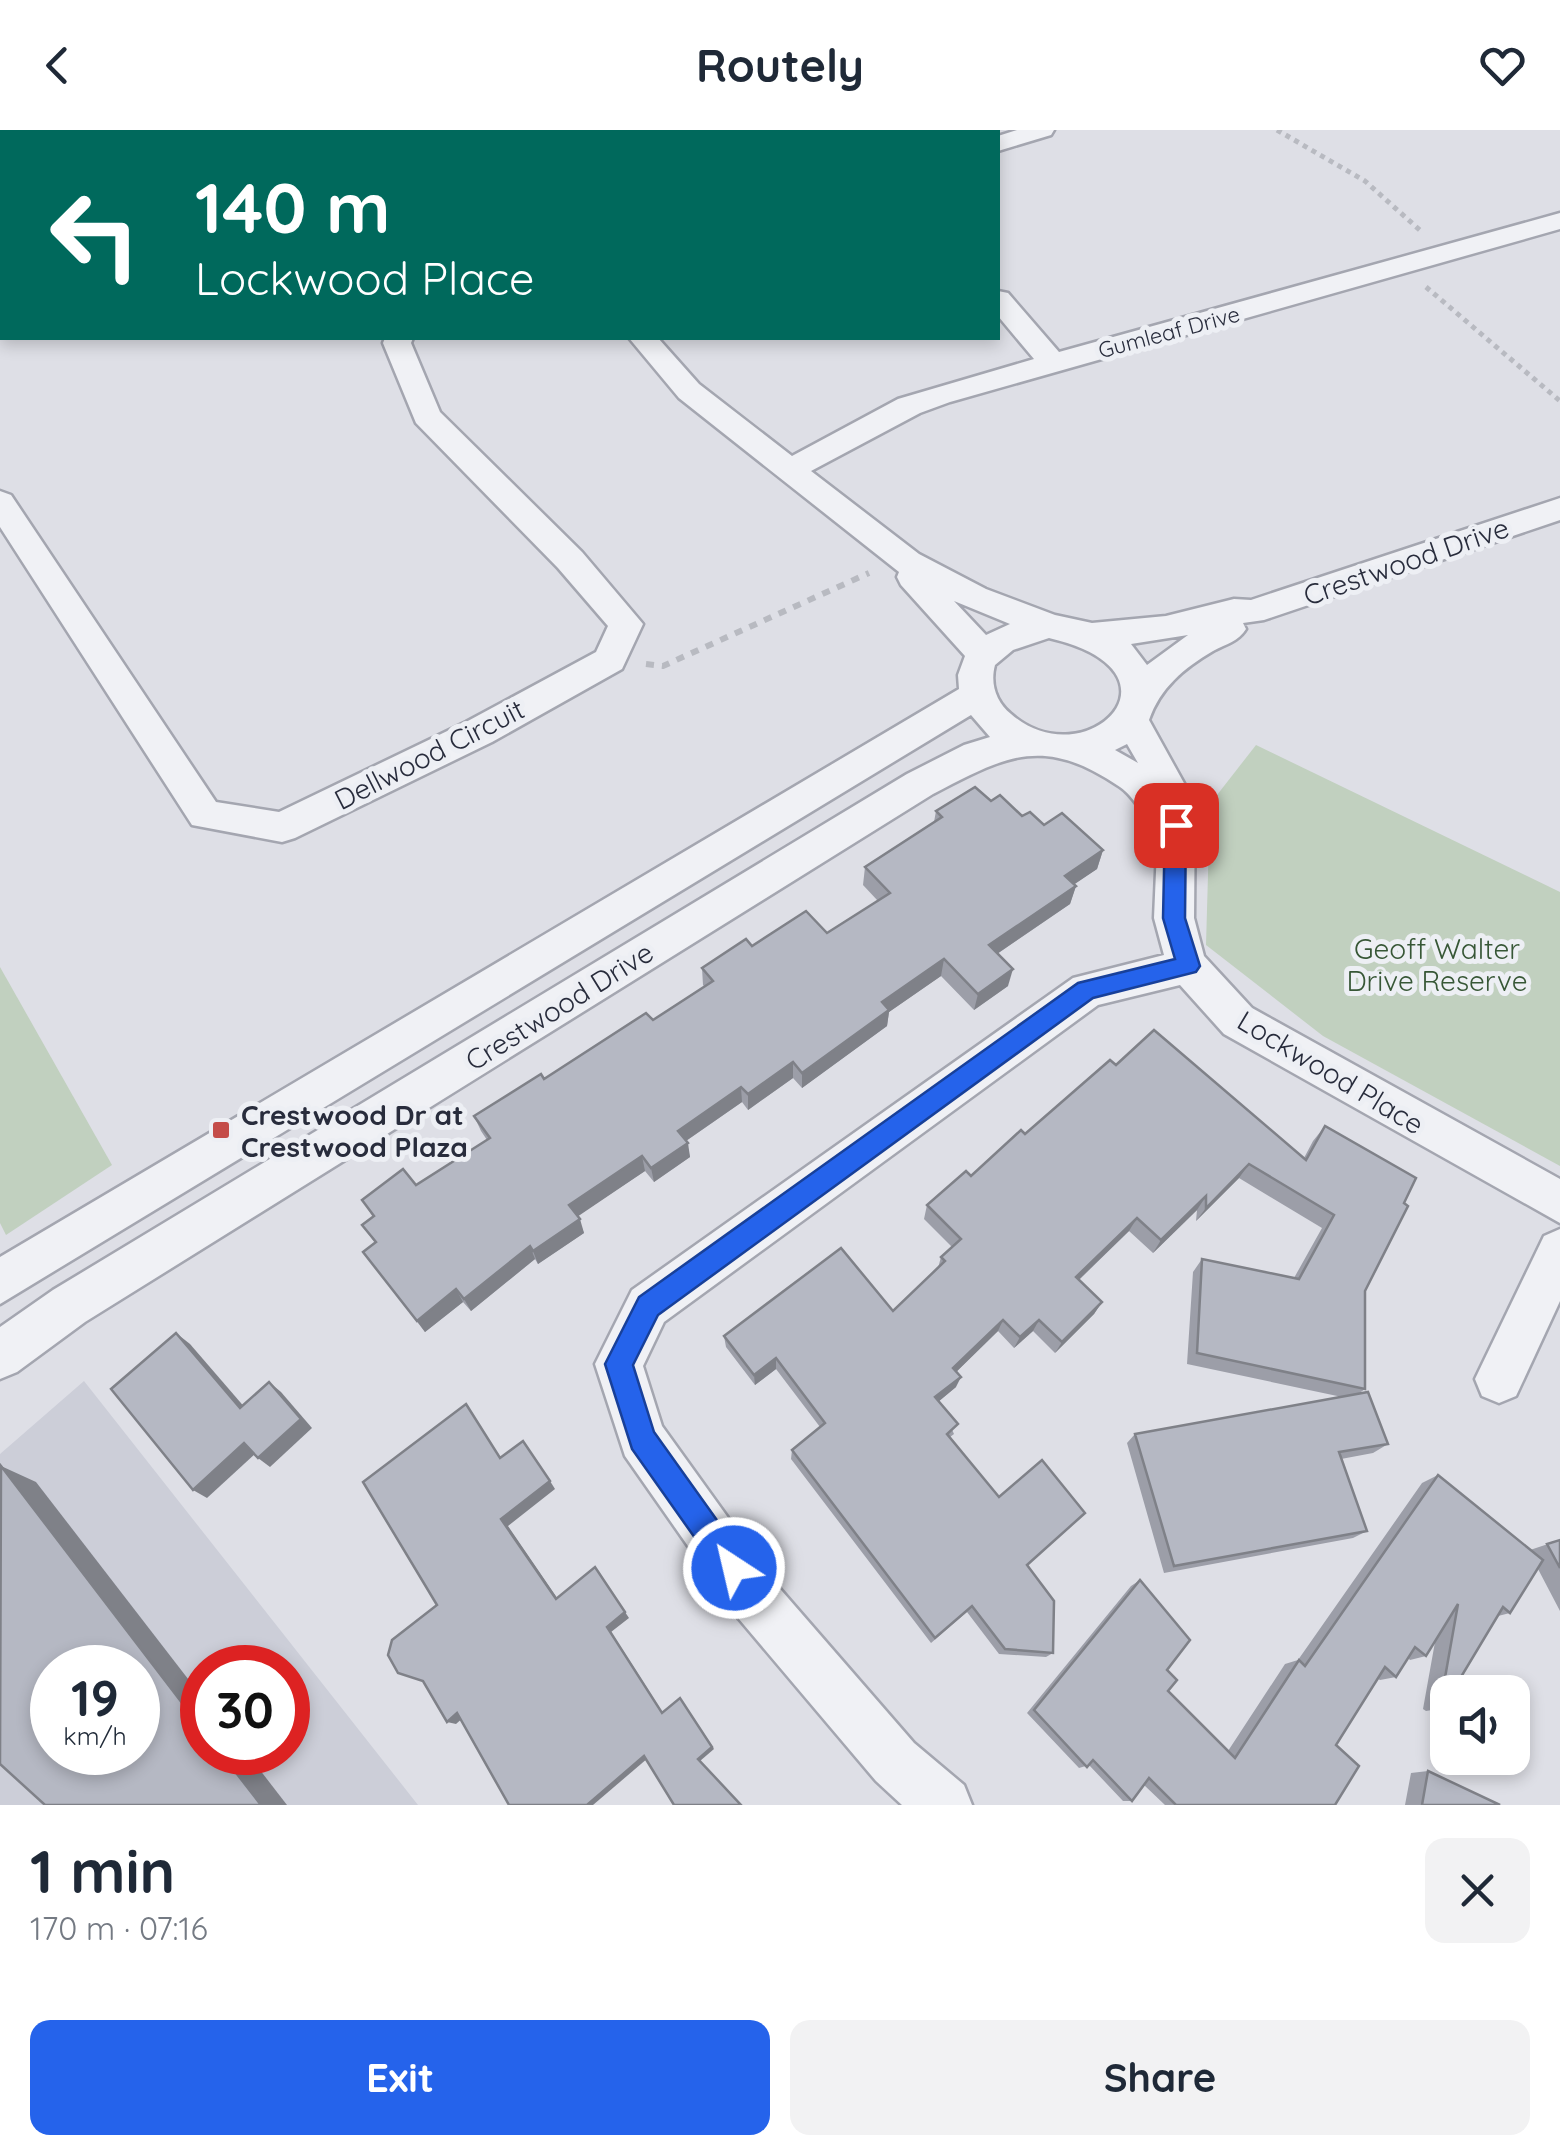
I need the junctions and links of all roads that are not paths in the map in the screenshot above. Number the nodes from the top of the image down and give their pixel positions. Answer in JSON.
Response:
{"nodes":[{"id":1,"x":1042,"y":130,"type":"edge"},
{"id":2,"x":1000,"y":143,"type":"edge"},
{"id":3,"x":1560,"y":220,"type":"edge"},
{"id":4,"x":1000,"y":301,"type":"edge"},
{"id":5,"x":398,"y":340,"type":"edge"},
{"id":6,"x":645,"y":340,"type":"edge"},
{"id":7,"x":1053,"y":364,"type":"junction"},
{"id":8,"x":789,"y":470,"type":"junction"},
{"id":9,"x":0,"y":502,"type":"edge"},
{"id":10,"x":1560,"y":510,"type":"edge"},
{"id":11,"x":905,"y":560,"type":"junction"},
{"id":12,"x":1252,"y":612,"type":"junction"},
{"id":13,"x":1049,"y":626,"type":"junction"},
{"id":14,"x":1094,"y":635,"type":"junction"},
{"id":15,"x":984,"y":655,"type":"junction"},
{"id":16,"x":977,"y":696,"type":"junction"},
{"id":17,"x":1136,"y":707,"type":"junction"},
{"id":18,"x":1026,"y":740,"type":"junction"},
{"id":19,"x":1077,"y":747,"type":"junction"},
{"id":20,"x":1176,"y":825,"type":"junction"},
{"id":21,"x":1188,"y":966,"type":"junction"},
{"id":22,"x":1560,"y":1202,"type":"edge"},
{"id":23,"x":1560,"y":1252,"type":"edge"},
{"id":24,"x":0,"y":1282,"type":"edge"},
{"id":25,"x":0,"y":1355,"type":"edge"},
{"id":26,"x":1500,"y":1379,"type":"dead end"},
{"id":27,"x":944,"y":1805,"type":"edge"}],
"edges":[{"from":1,"to":2,"type":"street"},
{"from":3,"to":7,"type":"street","name":"Gumleaf Drive"},
{"from":4,"to":7,"type":"street"},
{"from":5,"to":9,"type":"street","name":"Dellwood Circuit"},
{"from":6,"to":8,"type":"street"},
{"from":7,"to":8,"type":"street","name":"Gumleaf Drive"},
{"from":8,"to":11,"type":"street"},
{"from":10,"to":12,"type":"street","name":"Crestwood Drive"},
{"from":11,"to":13,"type":"street"},
{"from":11,"to":15,"type":"street"},
{"from":12,"to":14,"type":"street","name":"Crestwood Drive"},
{"from":12,"to":17,"type":"street","name":"Crestwood Drive"},
{"from":13,"to":14,"type":"street"},
{"from":13,"to":15,"type":"street"},
{"from":14,"to":17,"type":"street"},
{"from":15,"to":16,"type":"street"},
{"from":16,"to":18,"type":"street"},
{"from":16,"to":24,"type":"street","name":"Crestwood Drive"},
{"from":17,"to":19,"type":"street"},
{"from":17,"to":20,"type":"street","name":"Lockwood Place"},
{"from":18,"to":19,"type":"street"},
{"from":18,"to":25,"type":"street","name":"Crestwood Drive"},
{"from":19,"to":20,"type":"street"},
{"from":20,"to":21,"type":"street","name":"Lockwood Place"},
{"from":21,"to":22,"type":"street","name":"Lockwood Place"},
{"from":21,"to":27,"type":"street"},
{"from":23,"to":26,"type":"street"}]}
